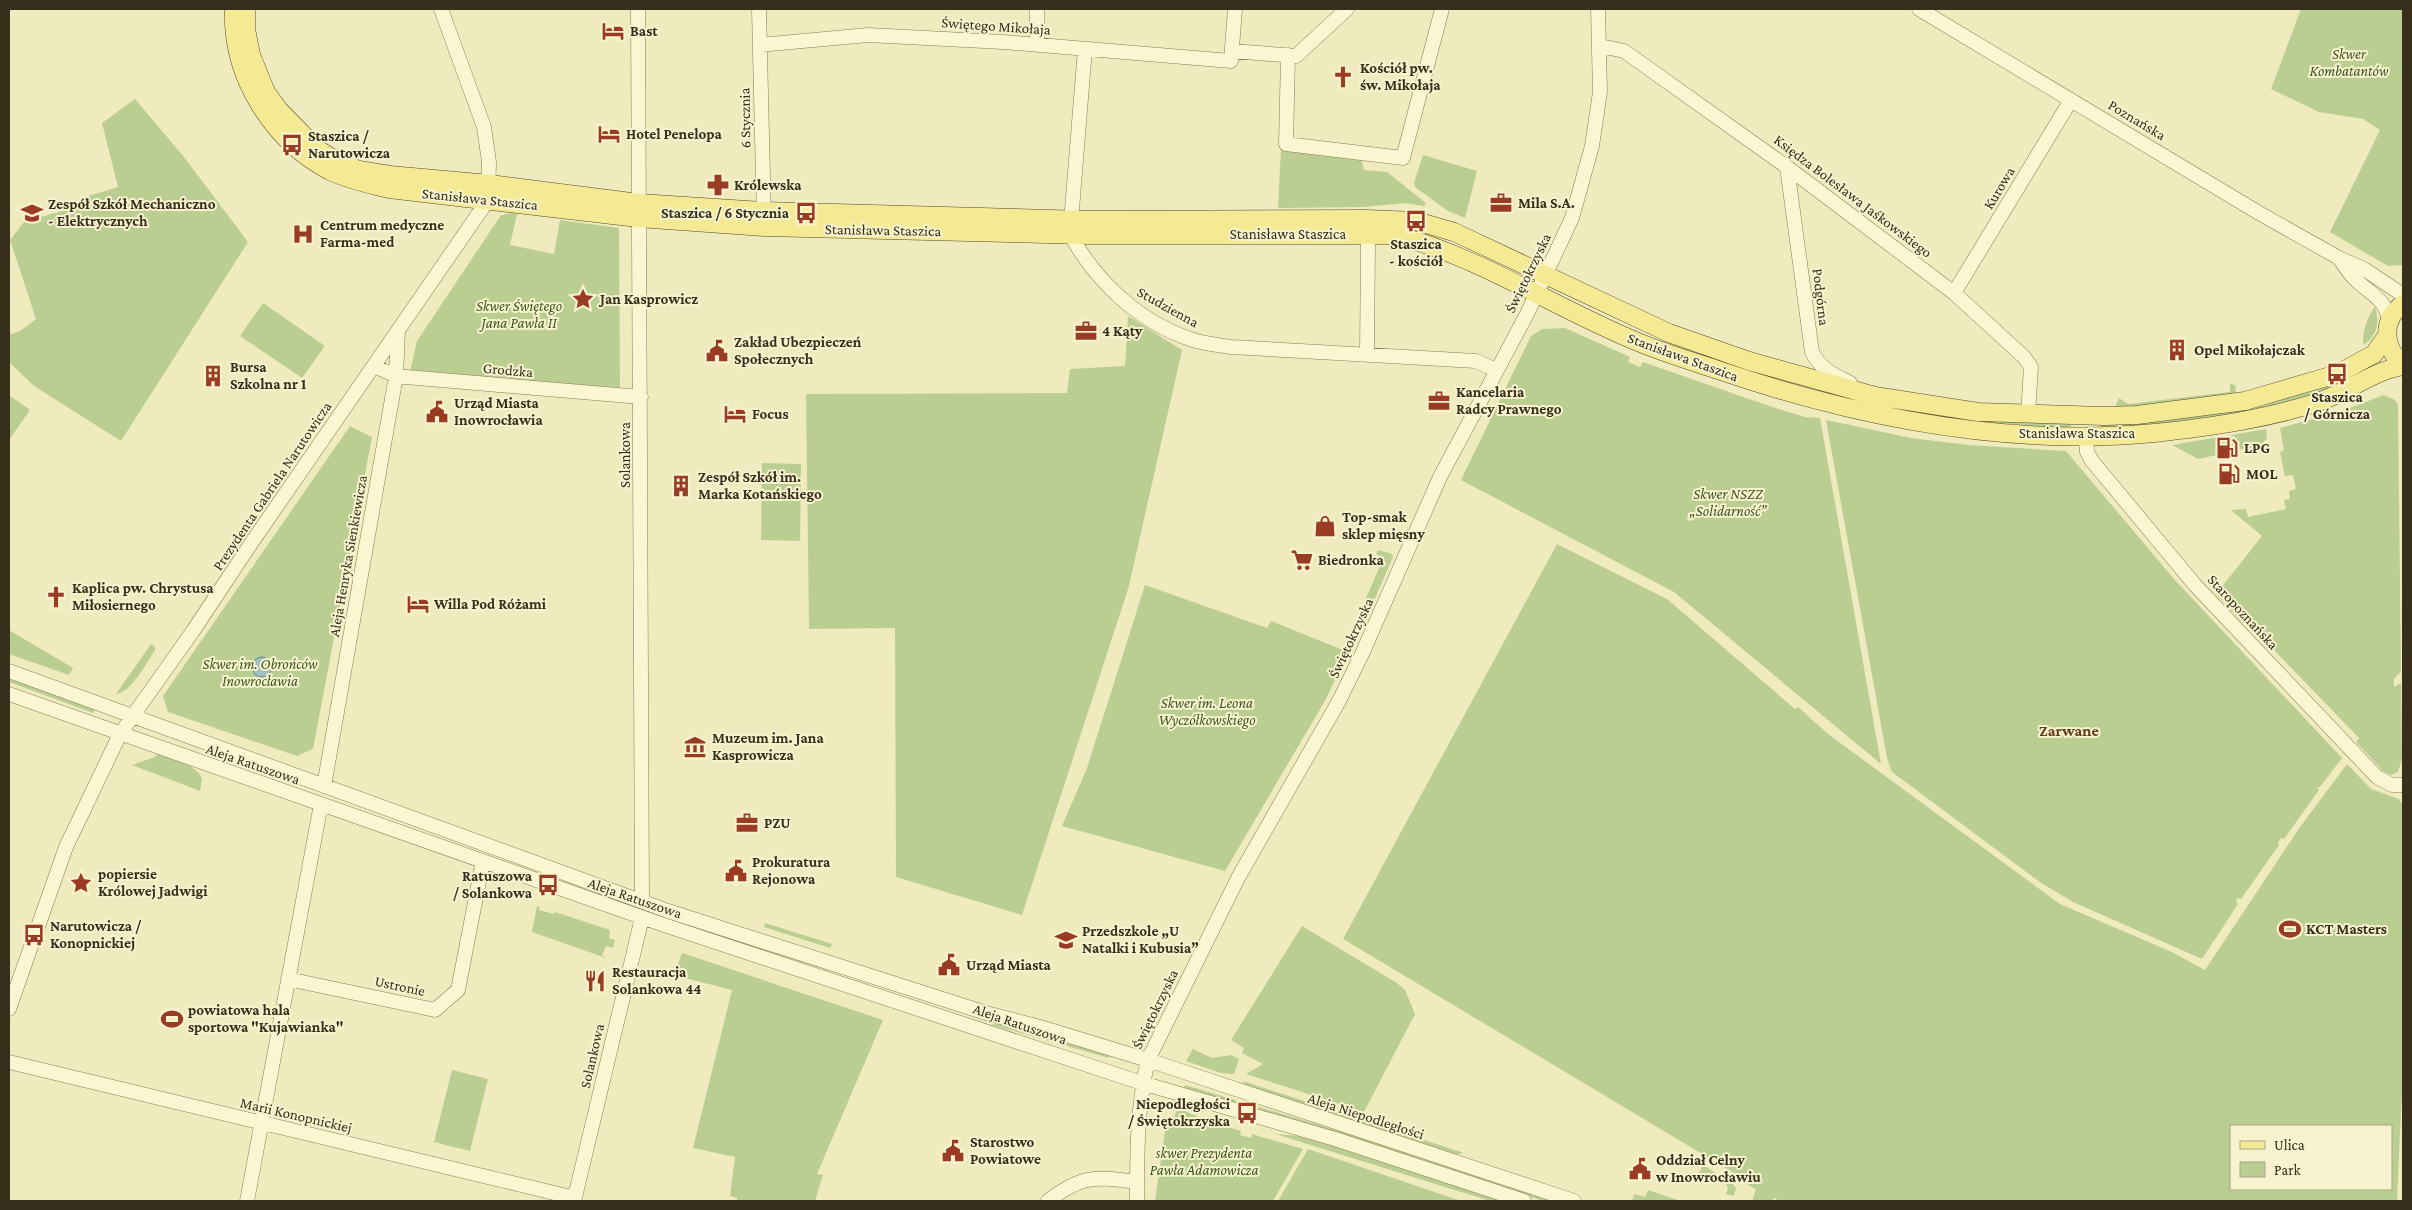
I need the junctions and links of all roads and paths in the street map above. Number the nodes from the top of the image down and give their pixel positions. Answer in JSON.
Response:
{"nodes":[{"id":1,"x":234,"y":9,"type":"edge"},
{"id":2,"x":246,"y":9,"type":"edge"},
{"id":3,"x":441,"y":9,"type":"edge"},
{"id":4,"x":638,"y":9,"type":"edge"},
{"id":5,"x":759,"y":9,"type":"edge"},
{"id":6,"x":1037,"y":9,"type":"edge"},
{"id":7,"x":1235,"y":9,"type":"edge"},
{"id":8,"x":1347,"y":9,"type":"edge"},
{"id":9,"x":1442,"y":9,"type":"edge"},
{"id":10,"x":1598,"y":9,"type":"edge"},
{"id":11,"x":1919,"y":9,"type":"edge"},
{"id":12,"x":760,"y":45,"type":"junction"},
{"id":13,"x":1037,"y":45,"type":"junction"},
{"id":14,"x":1600,"y":46,"type":"junction"},
{"id":15,"x":1085,"y":49,"type":"junction"},
{"id":16,"x":1288,"y":55,"type":"junction"},
{"id":17,"x":1231,"y":56,"type":"junction"},
{"id":18,"x":2071,"y":100,"type":"junction"},
{"id":19,"x":1787,"y":167,"type":"junction"},
{"id":20,"x":489,"y":192,"type":"junction"},
{"id":21,"x":639,"y":211,"type":"junction"},
{"id":22,"x":764,"y":219,"type":"junction"},
{"id":23,"x":1071,"y":227,"type":"junction"},
{"id":24,"x":1368,"y":243,"type":"dead end"},
{"id":25,"x":2339,"y":258,"type":"junction"},
{"id":26,"x":1546,"y":276,"type":"junction"},
{"id":27,"x":1954,"y":293,"type":"junction"},
{"id":28,"x":1537,"y":294,"type":"junction"},
{"id":29,"x":2403,"y":296,"type":"edge"},
{"id":30,"x":2403,"y":304,"type":"edge"},
{"id":31,"x":2388,"y":330,"type":"junction"},
{"id":32,"x":398,"y":331,"type":"junction"},
{"id":33,"x":1366,"y":355,"type":"junction"},
{"id":34,"x":2403,"y":365,"type":"edge"},
{"id":35,"x":374,"y":366,"type":"junction"},
{"id":36,"x":1496,"y":370,"type":"junction"},
{"id":37,"x":396,"y":376,"type":"junction"},
{"id":38,"x":1875,"y":396,"type":"junction"},
{"id":39,"x":641,"y":397,"type":"junction"},
{"id":40,"x":2028,"y":415,"type":"junction"},
{"id":41,"x":2086,"y":436,"type":"junction"},
{"id":42,"x":9,"y":671,"type":"edge"},
{"id":43,"x":9,"y":694,"type":"edge"},
{"id":44,"x":134,"y":716,"type":"junction"},
{"id":45,"x":120,"y":734,"type":"junction"},
{"id":46,"x":2403,"y":785,"type":"edge"},
{"id":47,"x":324,"y":786,"type":"junction"},
{"id":48,"x":321,"y":804,"type":"junction"},
{"id":49,"x":483,"y":862,"type":"junction"},
{"id":50,"x":642,"y":901,"type":"junction"},
{"id":51,"x":642,"y":918,"type":"junction"},
{"id":52,"x":288,"y":979,"type":"junction"},
{"id":53,"x":9,"y":1009,"type":"edge"},
{"id":54,"x":986,"y":1013,"type":"junction"},
{"id":55,"x":982,"y":1028,"type":"junction"},
{"id":56,"x":1148,"y":1060,"type":"junction"},
{"id":57,"x":9,"y":1062,"type":"edge"},
{"id":58,"x":1142,"y":1082,"type":"junction"},
{"id":59,"x":262,"y":1123,"type":"junction"},
{"id":60,"x":1137,"y":1182,"type":"junction"},
{"id":61,"x":575,"y":1200,"type":"edge"},
{"id":62,"x":247,"y":1201,"type":"edge"},
{"id":63,"x":1048,"y":1201,"type":"edge"},
{"id":64,"x":1137,"y":1201,"type":"edge"},
{"id":65,"x":1524,"y":1201,"type":"edge"},
{"id":66,"x":1574,"y":1201,"type":"edge"}],
"edges":[{"from":1,"to":20,"type":"main road","name":"Stanisława Staszica"},
{"from":2,"to":20,"type":"main road","name":"Stanisława Staszica"},
{"from":3,"to":20,"type":"street"},
{"from":4,"to":21,"type":"street","name":"Solankowa"},
{"from":5,"to":12,"type":"street","name":"6 Stycznia"},
{"from":6,"to":13,"type":"street"},
{"from":7,"to":17,"type":"street"},
{"from":8,"to":16,"type":"street"},
{"from":9,"to":16,"type":"street"},
{"from":10,"to":14,"type":"street","name":"Świętokrzyska"},
{"from":11,"to":18,"type":"street","name":"Poznańska"},
{"from":12,"to":13,"type":"street","name":"Świętego Mikołaja"},
{"from":12,"to":22,"type":"street","name":"6 Stycznia"},
{"from":13,"to":15,"type":"street","name":"Świętego Mikołaja"},
{"from":14,"to":19,"type":"street","name":"Księdza Bolesława Jaśkowskiego"},
{"from":14,"to":26,"type":"street","name":"Świętokrzyska"},
{"from":15,"to":17,"type":"street","name":"Świętego Mikołaja"},
{"from":15,"to":23,"type":"street"},
{"from":16,"to":17,"type":"street","name":"Świętego Mikołaja"},
{"from":18,"to":25,"type":"street","name":"Poznańska"},
{"from":18,"to":27,"type":"street","name":"Kurowa"},
{"from":19,"to":27,"type":"street","name":"Księdza Bolesława Jaśkowskiego"},
{"from":19,"to":38,"type":"street","name":"Podgórna"},
{"from":20,"to":21,"type":"main road","name":"Stanisława Staszica"},
{"from":20,"to":32,"type":"street","name":"Prezydenta Gabriela Narutowicza"},
{"from":21,"to":22,"type":"main road","name":"Stanisława Staszica"},
{"from":21,"to":39,"type":"street","name":"Solankowa"},
{"from":22,"to":23,"type":"main road","name":"Stanisława Staszica"},
{"from":23,"to":26,"type":"main road","name":"Stanisława Staszica"},
{"from":23,"to":28,"type":"main road","name":"Stanisława Staszica"},
{"from":23,"to":33,"type":"street","name":"Studzienna"},
{"from":24,"to":33,"type":"street"},
{"from":25,"to":29,"type":"street","name":"Poznańska"},
{"from":25,"to":31,"type":"street","name":"Poznańska"},
{"from":26,"to":28,"type":"street","name":"Świętokrzyska"},
{"from":26,"to":38,"type":"main road","name":"Stanisława Staszica"},
{"from":27,"to":40,"type":"street","name":"Księdza Bolesława Jaśkowskiego"},
{"from":28,"to":36,"type":"street","name":"Świętokrzyska"},
{"from":28,"to":41,"type":"main road","name":"Stanisława Staszica"},
{"from":30,"to":31,"type":"main road","name":"Stanisława Staszica"},
{"from":31,"to":34,"type":"main road"},
{"from":31,"to":40,"type":"main road","name":"Stanisława Staszica"},
{"from":32,"to":35,"type":"street","name":"Prezydenta Gabriela Narutowicza"},
{"from":32,"to":37,"type":"street","name":"Aleja Henryka Sienkiewicza"},
{"from":33,"to":36,"type":"street","name":"Studzienna"},
{"from":34,"to":41,"type":"main road","name":"Stanisława Staszica"},
{"from":35,"to":37,"type":"street","name":"Grodzka"},
{"from":35,"to":44,"type":"street","name":"Prezydenta Gabriela Narutowicza"},
{"from":36,"to":56,"type":"street","name":"Świętokrzyska"},
{"from":37,"to":39,"type":"street","name":"Grodzka"},
{"from":37,"to":47,"type":"street","name":"Aleja Henryka Sienkiewicza"},
{"from":38,"to":40,"type":"main road","name":"Stanisława Staszica"},
{"from":39,"to":50,"type":"street","name":"Solankowa"},
{"from":41,"to":46,"type":"street","name":"Staropoznańska"},
{"from":42,"to":44,"type":"street","name":"Aleja Ratuszowa"},
{"from":43,"to":45,"type":"street","name":"Aleja Ratuszowa"},
{"from":44,"to":45,"type":"street","name":"Prezydenta Gabriela Narutowicza"},
{"from":44,"to":47,"type":"street","name":"Aleja Ratuszowa"},
{"from":45,"to":48,"type":"street","name":"Aleja Ratuszowa"},
{"from":45,"to":53,"type":"street","name":"Prezydenta Gabriela Narutowicza"},
{"from":47,"to":50,"type":"street","name":"Aleja Ratuszowa"},
{"from":48,"to":49,"type":"street","name":"Aleja Ratuszowa"},
{"from":48,"to":52,"type":"street"},
{"from":49,"to":51,"type":"street","name":"Aleja Ratuszowa"},
{"from":49,"to":52,"type":"street","name":"Ustronie"},
{"from":50,"to":54,"type":"street","name":"Aleja Ratuszowa"},
{"from":51,"to":55,"type":"street","name":"Aleja Ratuszowa"},
{"from":51,"to":61,"type":"street","name":"Solankowa"},
{"from":52,"to":59,"type":"street"},
{"from":54,"to":55,"type":"street"},
{"from":54,"to":56,"type":"street","name":"Aleja Ratuszowa"},
{"from":55,"to":58,"type":"street","name":"Aleja Ratuszowa"},
{"from":56,"to":58,"type":"street","name":"Świętokrzyska"},
{"from":56,"to":66,"type":"street","name":"Aleja Niepodległości"},
{"from":57,"to":59,"type":"street","name":"Marii Konopnickiej"},
{"from":58,"to":60,"type":"street","name":"Świętokrzyska"},
{"from":58,"to":65,"type":"street"},
{"from":59,"to":61,"type":"street","name":"Marii Konopnickiej"},
{"from":59,"to":62,"type":"street"},
{"from":60,"to":63,"type":"street"},
{"from":60,"to":64,"type":"street","name":"Świętokrzyska"}]}
